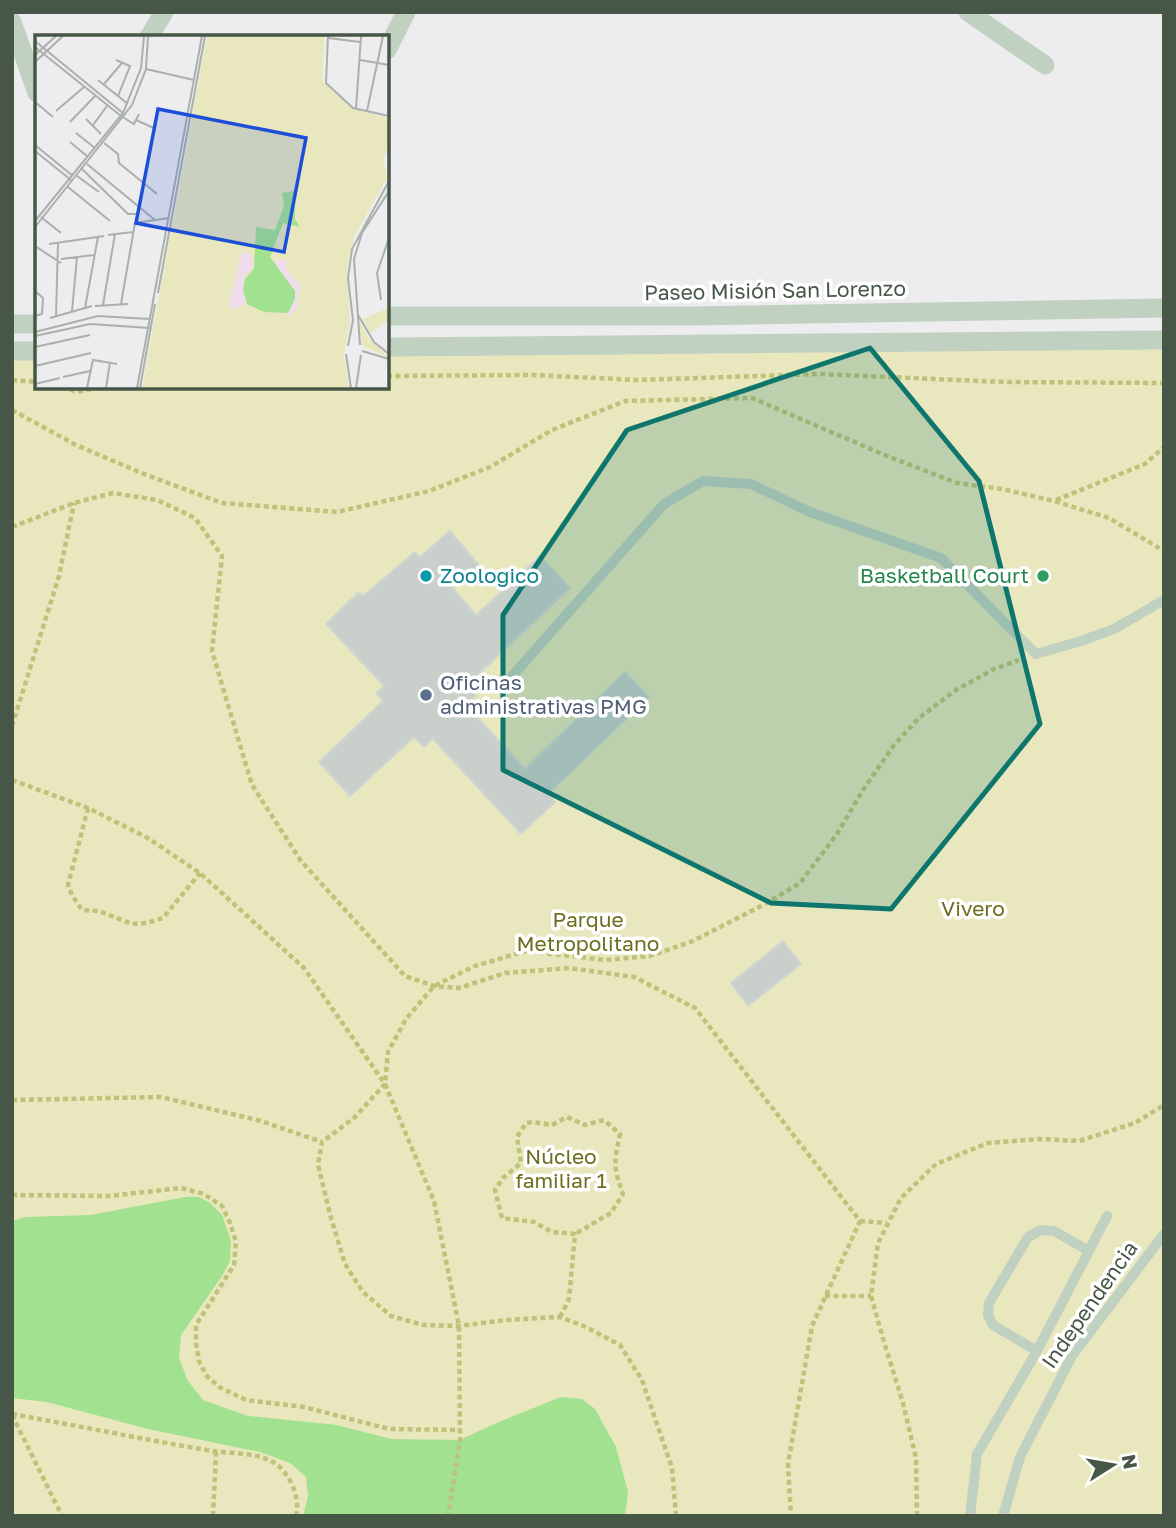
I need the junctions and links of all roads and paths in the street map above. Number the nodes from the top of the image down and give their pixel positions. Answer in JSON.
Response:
{"nodes":[{"id":1,"x":164,"y":12,"type":"edge"},
{"id":2,"x":406,"y":12,"type":"edge"},
{"id":3,"x":976,"y":15,"type":"edge"},
{"id":4,"x":12,"y":22,"type":"edge"},
{"id":5,"x":150,"y":35,"type":"edge"},
{"id":6,"x":388,"y":48,"type":"edge"},
{"id":7,"x":1045,"y":65,"type":"dead end"},
{"id":8,"x":35,"y":87,"type":"edge"},
{"id":9,"x":1164,"y":308,"type":"edge"},
{"id":10,"x":388,"y":316,"type":"edge"},
{"id":11,"x":12,"y":324,"type":"edge"},
{"id":12,"x":35,"y":324,"type":"edge"},
{"id":13,"x":1164,"y":340,"type":"edge"},
{"id":14,"x":388,"y":347,"type":"edge"},
{"id":15,"x":12,"y":351,"type":"edge"},
{"id":16,"x":35,"y":351,"type":"edge"},
{"id":17,"x":388,"y":376,"type":"edge"},
{"id":18,"x":12,"y":380,"type":"edge"},
{"id":19,"x":35,"y":382,"type":"edge"},
{"id":20,"x":1164,"y":383,"type":"edge"},
{"id":21,"x":65,"y":388,"type":"edge"},
{"id":22,"x":97,"y":388,"type":"edge"},
{"id":23,"x":12,"y":411,"type":"edge"},
{"id":24,"x":1164,"y":447,"type":"edge"},
{"id":25,"x":1054,"y":501,"type":"junction"},
{"id":26,"x":74,"y":503,"type":"junction"},
{"id":27,"x":12,"y":527,"type":"edge"},
{"id":28,"x":1164,"y":551,"type":"edge"},
{"id":29,"x":1164,"y":600,"type":"edge"},
{"id":30,"x":1037,"y":654,"type":"junction"},
{"id":31,"x":507,"y":682,"type":"dead end"},
{"id":32,"x":12,"y":726,"type":"edge"},
{"id":33,"x":12,"y":780,"type":"edge"},
{"id":34,"x":88,"y":808,"type":"junction"},
{"id":35,"x":200,"y":873,"type":"junction"},
{"id":36,"x":434,"y":986,"type":"junction"},
{"id":37,"x":385,"y":1084,"type":"junction"},
{"id":38,"x":12,"y":1100,"type":"edge"},
{"id":39,"x":1164,"y":1105,"type":"edge"},
{"id":40,"x":322,"y":1142,"type":"junction"},
{"id":41,"x":12,"y":1195,"type":"edge"},
{"id":42,"x":1107,"y":1216,"type":"dead end"},
{"id":43,"x":860,"y":1222,"type":"junction"},
{"id":44,"x":887,"y":1223,"type":"junction"},
{"id":45,"x":575,"y":1234,"type":"junction"},
{"id":46,"x":1164,"y":1234,"type":"edge"},
{"id":47,"x":1089,"y":1251,"type":"junction"},
{"id":48,"x":825,"y":1296,"type":"junction"},
{"id":49,"x":871,"y":1296,"type":"junction"},
{"id":50,"x":560,"y":1317,"type":"junction"},
{"id":51,"x":459,"y":1326,"type":"junction"},
{"id":52,"x":1037,"y":1351,"type":"junction"},
{"id":53,"x":12,"y":1415,"type":"edge"},
{"id":54,"x":460,"y":1430,"type":"junction"},
{"id":55,"x":216,"y":1452,"type":"junction"},
{"id":56,"x":62,"y":1516,"type":"edge"},
{"id":57,"x":213,"y":1516,"type":"edge"},
{"id":58,"x":296,"y":1516,"type":"edge"},
{"id":59,"x":449,"y":1516,"type":"edge"},
{"id":60,"x":676,"y":1516,"type":"edge"},
{"id":61,"x":791,"y":1516,"type":"edge"},
{"id":62,"x":917,"y":1516,"type":"edge"},
{"id":63,"x":970,"y":1516,"type":"edge"},
{"id":64,"x":1003,"y":1516,"type":"edge"}],
"edges":[{"from":1,"to":5,"type":"street"},
{"from":2,"to":6,"type":"street"},
{"from":3,"to":7,"type":"street"},
{"from":4,"to":8,"type":"street"},
{"from":9,"to":10,"type":"street","name":"Paseo Misión San Lorenzo"},
{"from":11,"to":12,"type":"street"},
{"from":13,"to":14,"type":"street"},
{"from":15,"to":16,"type":"street"},
{"from":17,"to":20,"type":"path"},
{"from":18,"to":19,"type":"path"},
{"from":21,"to":22,"type":"path"},
{"from":23,"to":25,"type":"path"},
{"from":24,"to":25,"type":"path"},
{"from":25,"to":28,"type":"path"},
{"from":26,"to":27,"type":"path"},
{"from":26,"to":32,"type":"path"},
{"from":26,"to":36,"type":"path"},
{"from":29,"to":30,"type":"lane"},
{"from":30,"to":31,"type":"lane"},
{"from":30,"to":36,"type":"path"},
{"from":33,"to":34,"type":"path"},
{"from":34,"to":35,"type":"path"},
{"from":34,"to":35,"type":"path"},
{"from":35,"to":37,"type":"path"},
{"from":36,"to":37,"type":"path"},
{"from":36,"to":43,"type":"path"},
{"from":37,"to":40,"type":"path"},
{"from":37,"to":51,"type":"path"},
{"from":38,"to":40,"type":"path"},
{"from":39,"to":44,"type":"path"},
{"from":40,"to":51,"type":"path"},
{"from":41,"to":54,"type":"path"},
{"from":42,"to":47,"type":"lane"},
{"from":43,"to":44,"type":"path"},
{"from":43,"to":48,"type":"path"},
{"from":44,"to":49,"type":"path"},
{"from":45,"to":45,"type":"path"},
{"from":45,"to":50,"type":"path"},
{"from":46,"to":64,"type":"lane","name":"Independencia"},
{"from":47,"to":52,"type":"lane"},
{"from":47,"to":52,"type":"lane"},
{"from":48,"to":49,"type":"path"},
{"from":48,"to":61,"type":"path"},
{"from":49,"to":62,"type":"path"},
{"from":50,"to":51,"type":"path"},
{"from":50,"to":60,"type":"path"},
{"from":51,"to":54,"type":"path"},
{"from":52,"to":63,"type":"lane"},
{"from":53,"to":55,"type":"path"},
{"from":53,"to":56,"type":"path"},
{"from":54,"to":59,"type":"path"},
{"from":55,"to":57,"type":"path"},
{"from":55,"to":58,"type":"path"}]}
